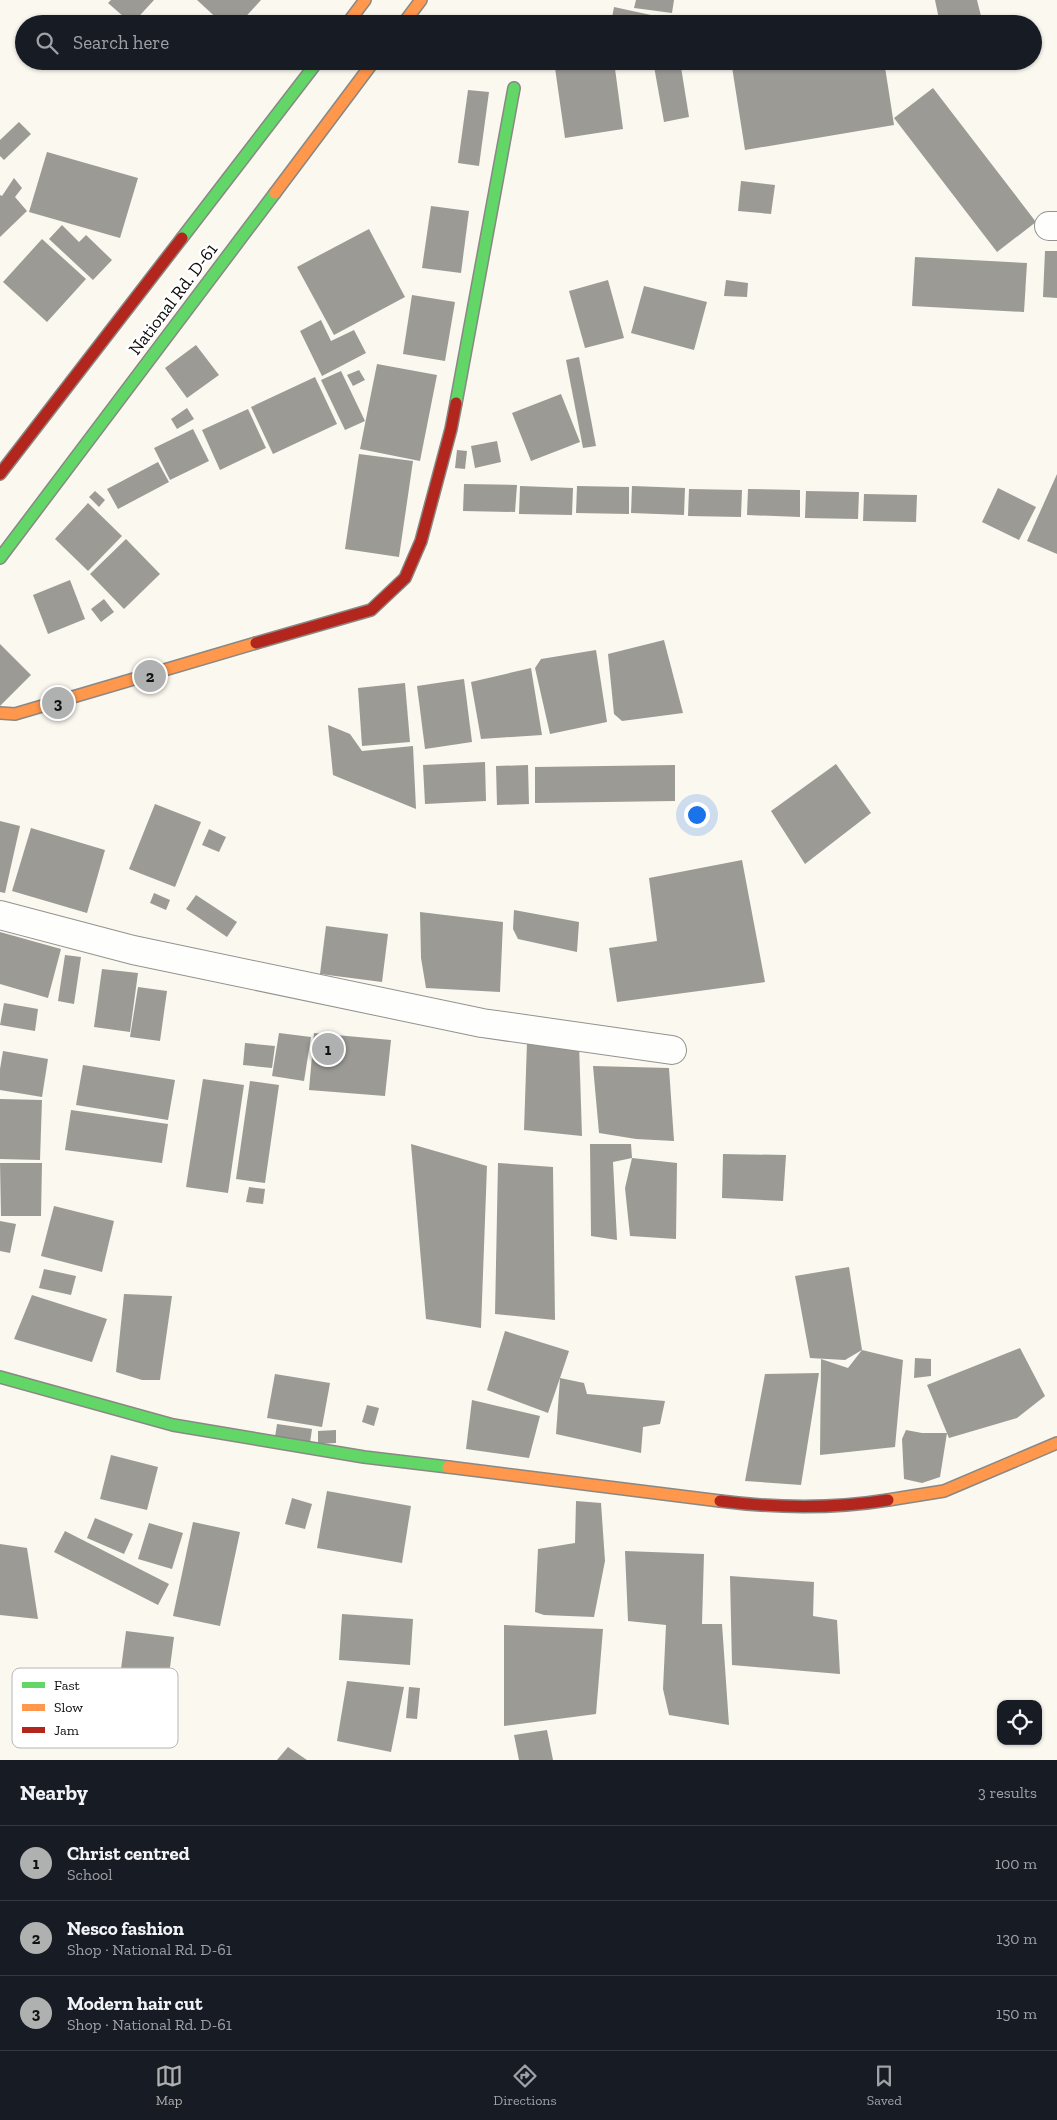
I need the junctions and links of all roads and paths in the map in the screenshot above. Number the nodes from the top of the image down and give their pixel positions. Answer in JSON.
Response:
{"nodes":[{"id":1,"x":365,"y":0,"type":"edge"},
{"id":2,"x":421,"y":0,"type":"edge"},
{"id":3,"x":354,"y":15,"type":"edge"},
{"id":4,"x":410,"y":15,"type":"edge"},
{"id":5,"x":311,"y":70,"type":"edge"},
{"id":6,"x":367,"y":70,"type":"edge"},
{"id":7,"x":514,"y":88,"type":"dead end"},
{"id":8,"x":0,"y":474,"type":"edge"},
{"id":9,"x":0,"y":558,"type":"edge"},
{"id":10,"x":0,"y":713,"type":"edge"},
{"id":11,"x":0,"y":915,"type":"edge"},
{"id":12,"x":672,"y":1050,"type":"dead end"},
{"id":13,"x":0,"y":1377,"type":"edge"},
{"id":14,"x":1057,"y":1444,"type":"edge"}],
"edges":[{"from":1,"to":3,"type":"main road"},
{"from":2,"to":4,"type":"main road"},
{"from":5,"to":8,"type":"main road","name":"National Rd. D-61"},
{"from":6,"to":9,"type":"main road","name":"National Rd. D-61"},
{"from":7,"to":10,"type":"main road"},
{"from":11,"to":12,"type":"street"},
{"from":13,"to":14,"type":"main road"}]}
